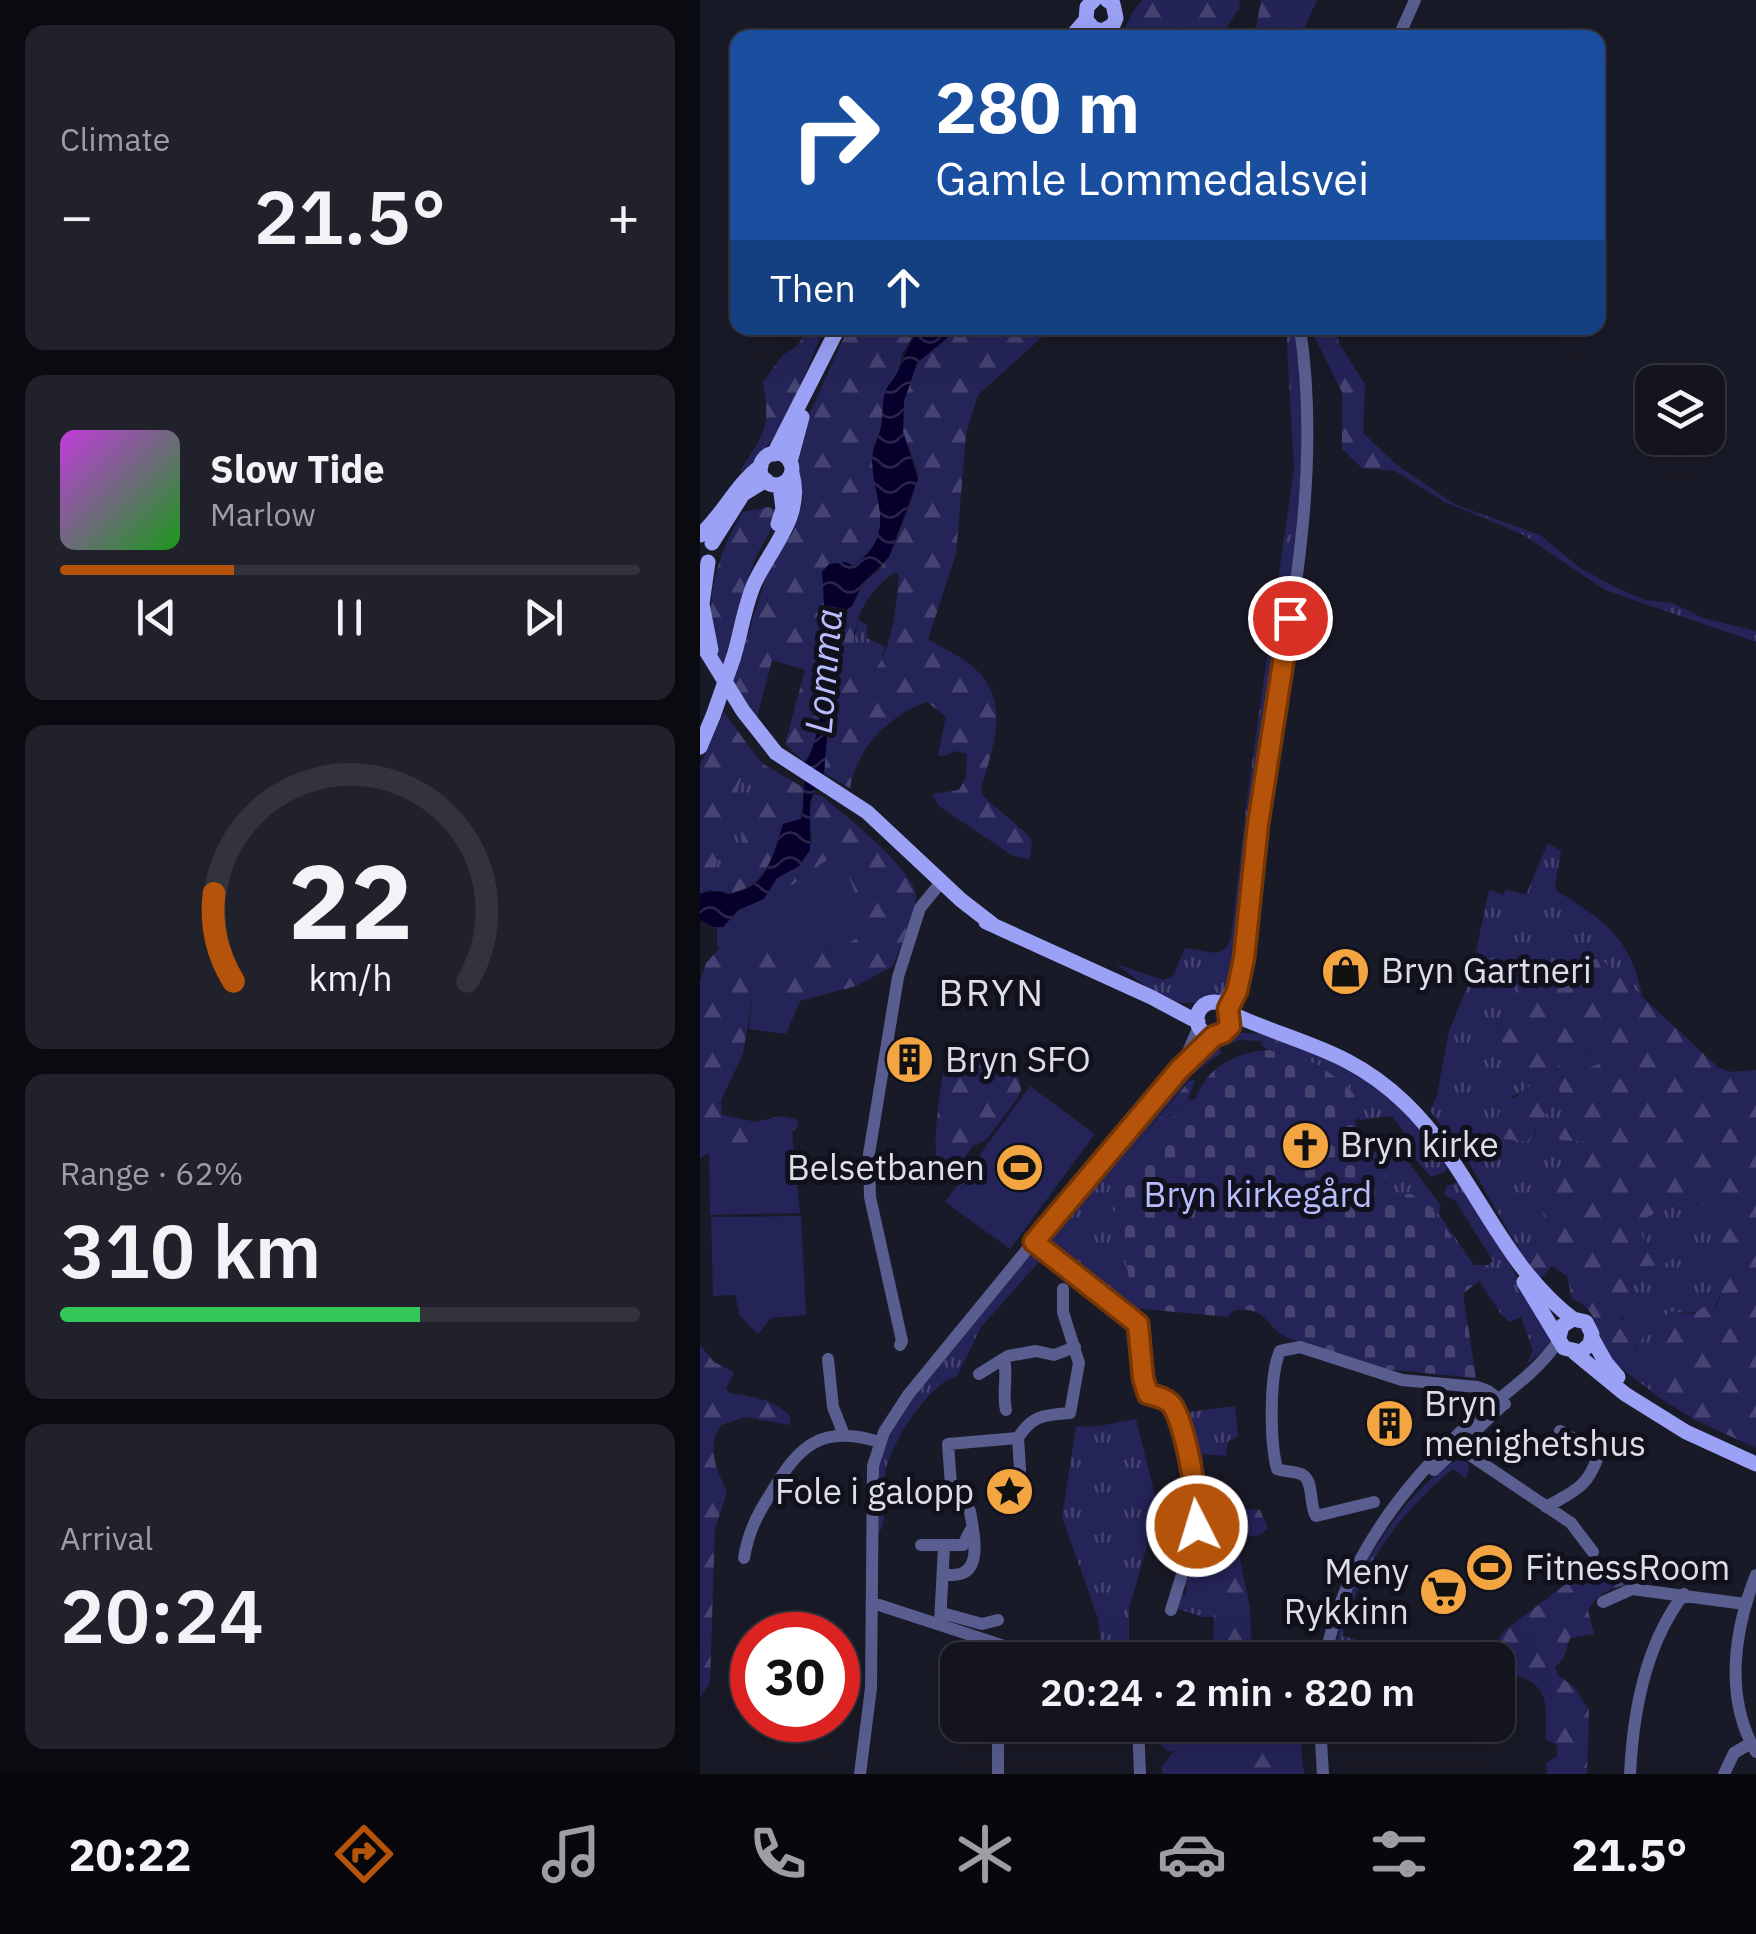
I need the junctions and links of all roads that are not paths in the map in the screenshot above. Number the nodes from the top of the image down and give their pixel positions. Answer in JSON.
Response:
{"nodes":[{"id":1,"x":1107,"y":0,"type":"edge"},
{"id":2,"x":1127,"y":0,"type":"edge"},
{"id":3,"x":1415,"y":0,"type":"edge"},
{"id":4,"x":1116,"y":18,"type":"junction"},
{"id":5,"x":1103,"y":30,"type":"edge"},
{"id":6,"x":1402,"y":30,"type":"edge"},
{"id":7,"x":834,"y":335,"type":"edge"},
{"id":8,"x":1301,"y":335,"type":"edge"},
{"id":9,"x":819,"y":366,"type":"junction"},
{"id":10,"x":778,"y":473,"type":"junction"},
{"id":11,"x":706,"y":539,"type":"edge"},
{"id":12,"x":704,"y":563,"type":"edge"},
{"id":13,"x":700,"y":641,"type":"edge"},
{"id":14,"x":718,"y":673,"type":"junction"},
{"id":15,"x":700,"y":746,"type":"edge"},
{"id":16,"x":939,"y":884,"type":"junction"},
{"id":17,"x":1200,"y":1018,"type":"junction"},
{"id":18,"x":1224,"y":1018,"type":"junction"},
{"id":19,"x":1179,"y":1070,"type":"junction"},
{"id":20,"x":1034,"y":1242,"type":"junction"},
{"id":21,"x":1511,"y":1254,"type":"junction"},
{"id":22,"x":1063,"y":1288,"type":"dead end"},
{"id":23,"x":1572,"y":1319,"type":"junction"},
{"id":24,"x":1559,"y":1338,"type":"junction"},
{"id":25,"x":1592,"y":1338,"type":"junction"},
{"id":26,"x":900,"y":1345,"type":"dead end"},
{"id":27,"x":1076,"y":1347,"type":"junction"},
{"id":28,"x":1574,"y":1353,"type":"junction"},
{"id":29,"x":828,"y":1359,"type":"dead end"},
{"id":30,"x":1004,"y":1359,"type":"junction"},
{"id":31,"x":980,"y":1374,"type":"dead end"},
{"id":32,"x":1502,"y":1402,"type":"junction"},
{"id":33,"x":1006,"y":1410,"type":"dead end"},
{"id":34,"x":1654,"y":1411,"type":"junction"},
{"id":35,"x":1560,"y":1430,"type":"dead end"},
{"id":36,"x":844,"y":1435,"type":"junction"},
{"id":37,"x":1011,"y":1438,"type":"junction"},
{"id":38,"x":1460,"y":1441,"type":"junction"},
{"id":39,"x":879,"y":1442,"type":"junction"},
{"id":40,"x":1756,"y":1464,"type":"edge"},
{"id":41,"x":1020,"y":1470,"type":"dead end"},
{"id":42,"x":1374,"y":1502,"type":"dead end"},
{"id":43,"x":1546,"y":1507,"type":"junction"},
{"id":44,"x":970,"y":1531,"type":"junction"},
{"id":45,"x":921,"y":1545,"type":"dead end"},
{"id":46,"x":944,"y":1546,"type":"junction"},
{"id":47,"x":1593,"y":1552,"type":"dead end"},
{"id":48,"x":744,"y":1558,"type":"dead end"},
{"id":49,"x":944,"y":1574,"type":"junction"},
{"id":50,"x":1756,"y":1575,"type":"edge"},
{"id":51,"x":1684,"y":1594,"type":"junction"},
{"id":52,"x":1604,"y":1602,"type":"dead end"},
{"id":53,"x":873,"y":1603,"type":"junction"},
{"id":54,"x":1745,"y":1604,"type":"junction"},
{"id":55,"x":1171,"y":1610,"type":"dead end"},
{"id":56,"x":941,"y":1618,"type":"junction"},
{"id":57,"x":998,"y":1620,"type":"dead end"},
{"id":58,"x":994,"y":1642,"type":"edge"},
{"id":59,"x":1329,"y":1642,"type":"edge"},
{"id":60,"x":998,"y":1742,"type":"edge"},
{"id":61,"x":1139,"y":1742,"type":"edge"},
{"id":62,"x":1321,"y":1742,"type":"edge"},
{"id":63,"x":1754,"y":1747,"type":"edge"},
{"id":64,"x":860,"y":1774,"type":"edge"},
{"id":65,"x":998,"y":1774,"type":"edge"},
{"id":66,"x":1140,"y":1774,"type":"edge"},
{"id":67,"x":1323,"y":1774,"type":"edge"},
{"id":68,"x":1630,"y":1774,"type":"edge"},
{"id":69,"x":1724,"y":1774,"type":"edge"}],
"edges":[{"from":1,"to":4,"type":"main road"},
{"from":2,"to":4,"type":"main road"},
{"from":3,"to":6,"type":"street"},
{"from":4,"to":5,"type":"main road"},
{"from":7,"to":9,"type":"main road"},
{"from":8,"to":18,"type":"street"},
{"from":9,"to":10,"type":"main road"},
{"from":9,"to":10,"type":"main road"},
{"from":10,"to":11,"type":"main road"},
{"from":10,"to":15,"type":"main road","bridge":true},
{"from":11,"to":12,"type":"main road"},
{"from":12,"to":14,"type":"main road"},
{"from":13,"to":14,"type":"main road"},
{"from":14,"to":16,"type":"main road"},
{"from":16,"to":17,"type":"main road"},
{"from":16,"to":26,"type":"street"},
{"from":17,"to":18,"type":"main road"},
{"from":17,"to":18,"type":"main road"},
{"from":17,"to":19,"type":"street"},
{"from":18,"to":19,"type":"street"},
{"from":18,"to":21,"type":"main road"},
{"from":19,"to":20,"type":"street"},
{"from":20,"to":39,"type":"street"},
{"from":20,"to":55,"type":"street"},
{"from":21,"to":23,"type":"main road"},
{"from":21,"to":24,"type":"main road"},
{"from":22,"to":27,"type":"street"},
{"from":23,"to":24,"type":"main road"},
{"from":23,"to":25,"type":"main road"},
{"from":24,"to":28,"type":"main road"},
{"from":24,"to":32,"type":"street"},
{"from":25,"to":28,"type":"main road"},
{"from":25,"to":34,"type":"main road"},
{"from":27,"to":30,"type":"street"},
{"from":27,"to":37,"type":"street"},
{"from":28,"to":32,"type":"street"},
{"from":28,"to":34,"type":"main road"},
{"from":29,"to":36,"type":"street"},
{"from":30,"to":31,"type":"street"},
{"from":30,"to":33,"type":"street"},
{"from":32,"to":38,"type":"street"},
{"from":32,"to":42,"type":"street"},
{"from":34,"to":40,"type":"main road"},
{"from":35,"to":43,"type":"street"},
{"from":36,"to":39,"type":"street"},
{"from":36,"to":48,"type":"street"},
{"from":37,"to":41,"type":"street"},
{"from":37,"to":44,"type":"street"},
{"from":38,"to":43,"type":"street"},
{"from":38,"to":59,"type":"street"},
{"from":39,"to":53,"type":"street"},
{"from":43,"to":47,"type":"street"},
{"from":44,"to":46,"type":"street"},
{"from":44,"to":49,"type":"street"},
{"from":45,"to":46,"type":"street"},
{"from":46,"to":49,"type":"street"},
{"from":49,"to":56,"type":"street"},
{"from":50,"to":54,"type":"street"},
{"from":51,"to":52,"type":"street"},
{"from":51,"to":54,"type":"street"},
{"from":51,"to":68,"type":"street"},
{"from":53,"to":56,"type":"street"},
{"from":53,"to":64,"type":"street"},
{"from":54,"to":63,"type":"street"},
{"from":56,"to":57,"type":"street"},
{"from":56,"to":58,"type":"street"},
{"from":60,"to":65,"type":"street"},
{"from":61,"to":66,"type":"street"},
{"from":62,"to":67,"type":"street"},
{"from":63,"to":69,"type":"street"}]}
